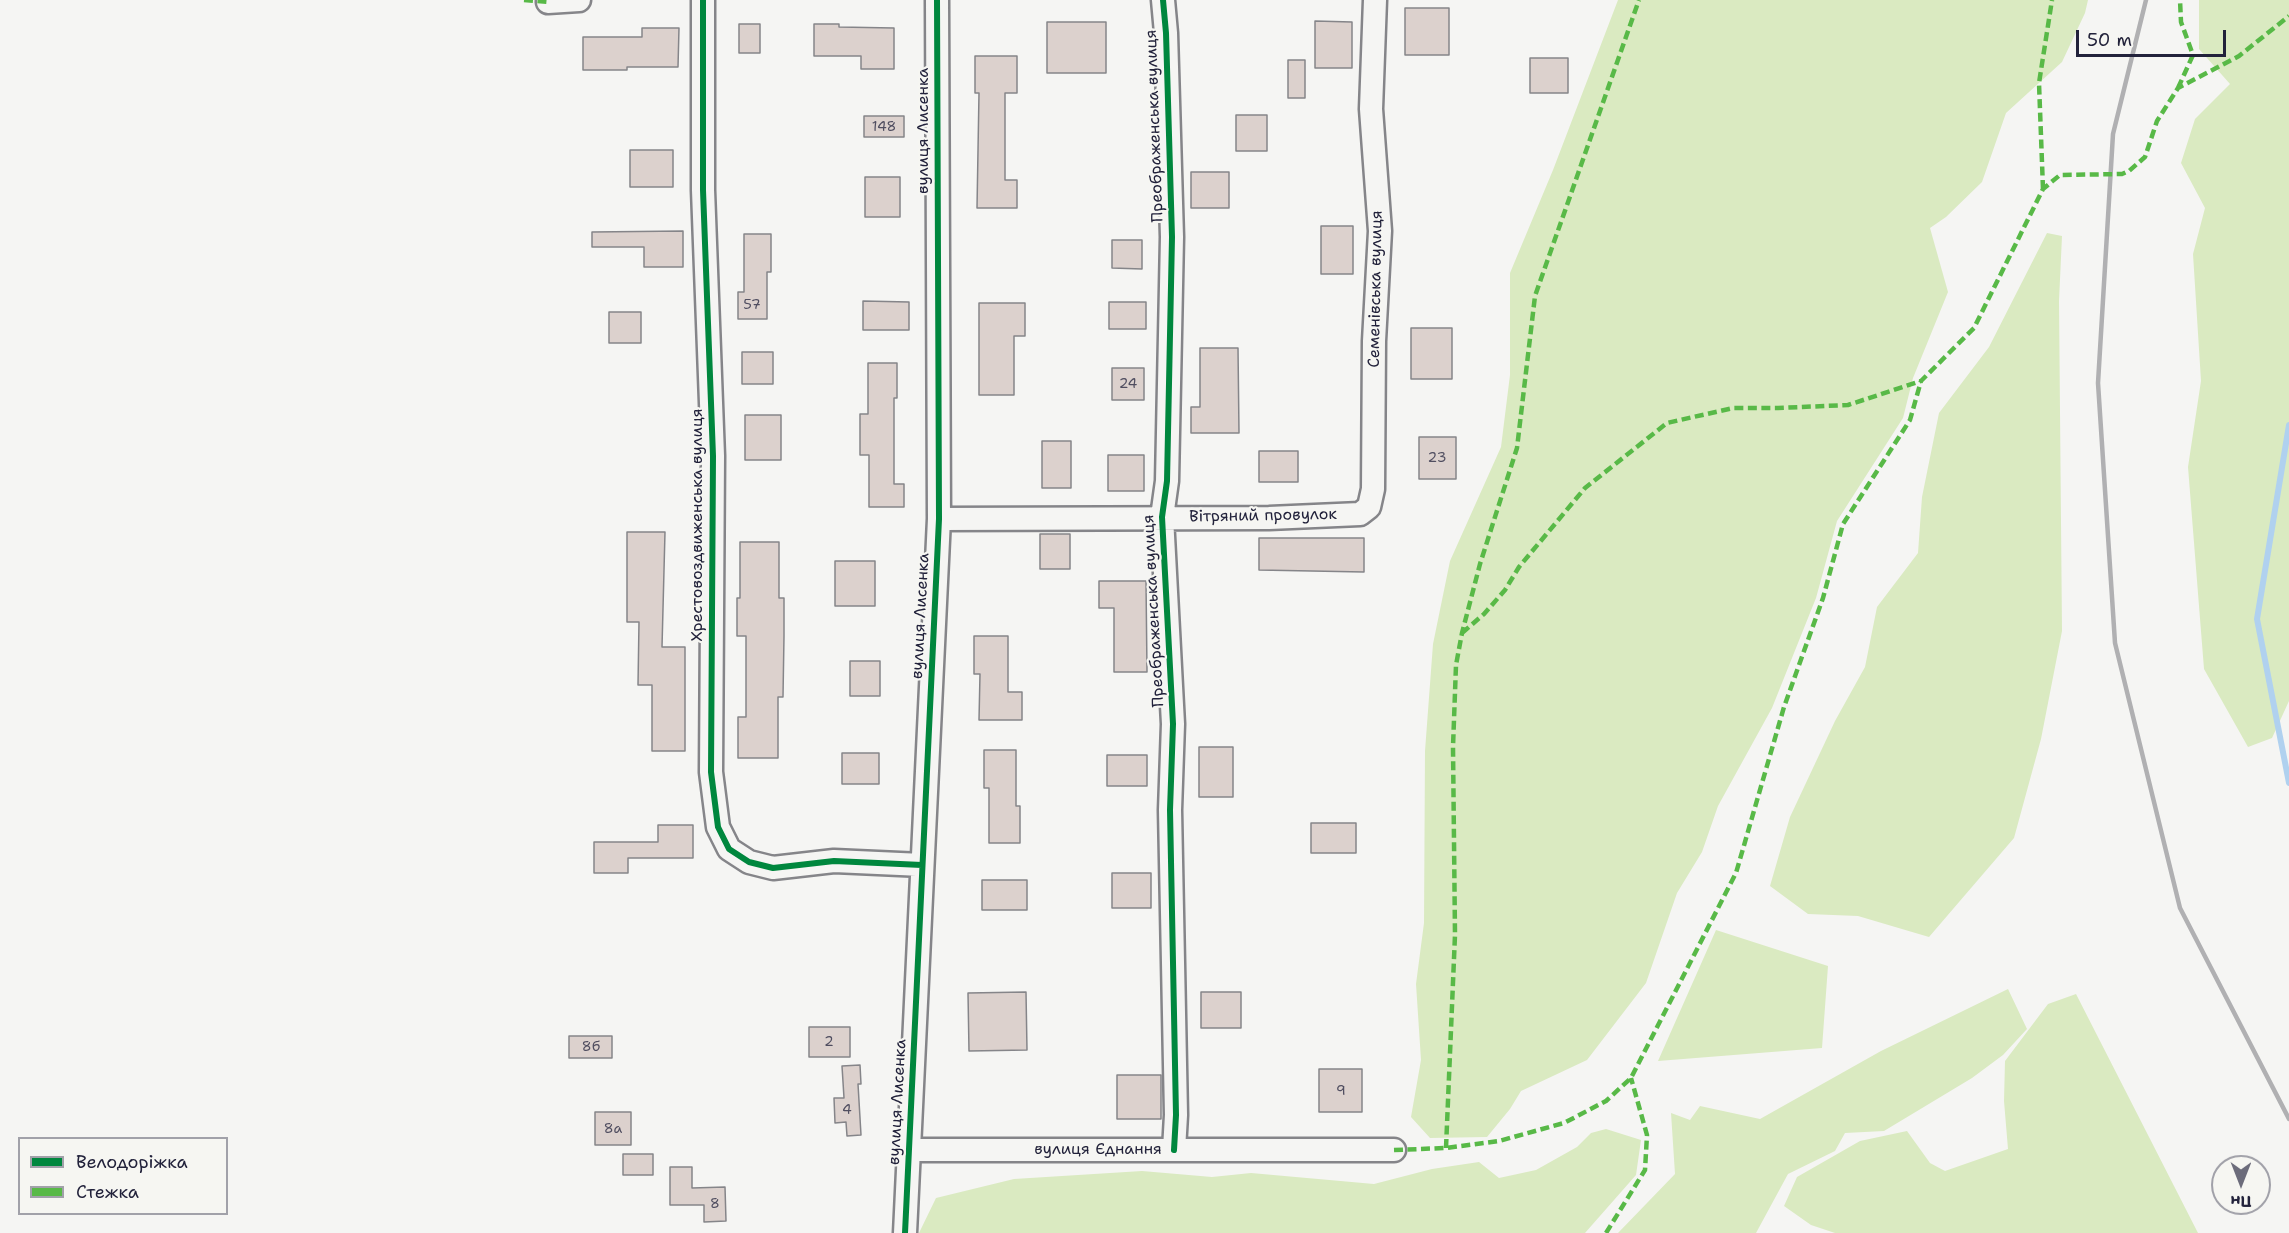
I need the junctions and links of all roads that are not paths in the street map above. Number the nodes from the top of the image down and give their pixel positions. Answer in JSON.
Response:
{"nodes":[{"id":1,"x":579,"y":0,"type":"edge"},
{"id":2,"x":703,"y":0,"type":"edge"},
{"id":3,"x":937,"y":0,"type":"edge"},
{"id":4,"x":1162,"y":0,"type":"edge"},
{"id":5,"x":1375,"y":0,"type":"edge"},
{"id":6,"x":548,"y":2,"type":"dead end"},
{"id":7,"x":1369,"y":507,"type":"joint"},
{"id":8,"x":1162,"y":517,"type":"junction"},
{"id":9,"x":939,"y":519,"type":"junction"},
{"id":10,"x":922,"y":865,"type":"junction"},
{"id":11,"x":910,"y":1150,"type":"junction"},
{"id":12,"x":1174,"y":1150,"type":"junction"},
{"id":13,"x":1394,"y":1150,"type":"dead end"},
{"id":14,"x":905,"y":1233,"type":"edge"}],
"edges":[{"from":1,"to":6,"type":"street"},
{"from":2,"to":10,"type":"street","name":"Хрестовоздвиженська вулиця"},
{"from":3,"to":9,"type":"street","name":"вулиця Лисенка"},
{"from":4,"to":8,"type":"street","name":"Преображенська вулиця"},
{"from":5,"to":7,"type":"street","name":"Семенівська вулиця"},
{"from":7,"to":8,"type":"street","name":"Вітряний провулок"},
{"from":8,"to":9,"type":"street","name":"Вітряний провулок"},
{"from":8,"to":12,"type":"street","name":"Преображенська вулиця"},
{"from":9,"to":10,"type":"street","name":"вулиця Лисенка"},
{"from":10,"to":11,"type":"street","name":"вулиця Лисенка"},
{"from":11,"to":12,"type":"street","name":"вулиця Єднання"},
{"from":11,"to":14,"type":"street","name":"вулиця Лисенка"},
{"from":12,"to":13,"type":"street","name":"вулиця Єднання"}]}
